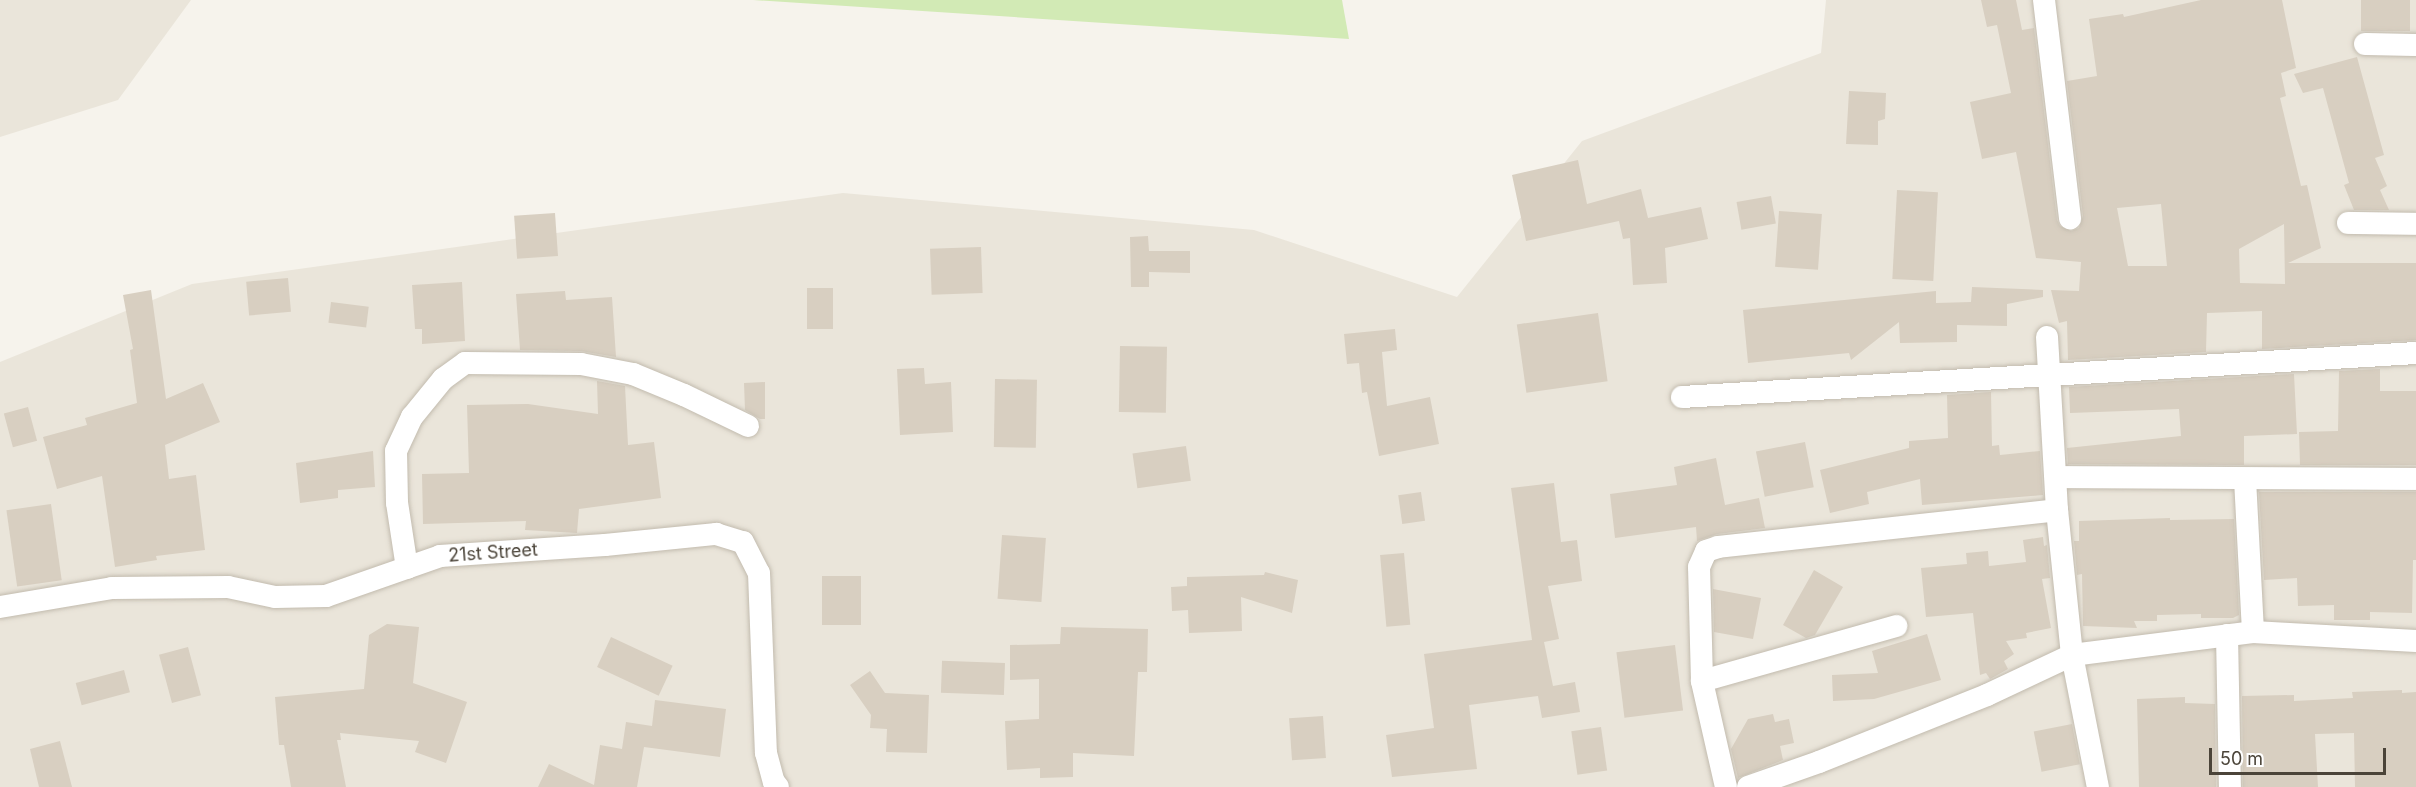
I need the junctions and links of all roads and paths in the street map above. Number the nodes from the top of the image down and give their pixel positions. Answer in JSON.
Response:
{"nodes":[{"id":1,"x":2044,"y":0,"type":"edge"},
{"id":2,"x":2365,"y":44,"type":"dead end"},
{"id":3,"x":2416,"y":45,"type":"edge"},
{"id":4,"x":2070,"y":218,"type":"dead end"},
{"id":5,"x":2348,"y":223,"type":"dead end"},
{"id":6,"x":2416,"y":224,"type":"edge"},
{"id":7,"x":2047,"y":337,"type":"dead end"},
{"id":8,"x":2416,"y":353,"type":"edge"},
{"id":9,"x":2049,"y":375,"type":"junction"},
{"id":10,"x":1682,"y":397,"type":"dead end"},
{"id":11,"x":748,"y":426,"type":"dead end"},
{"id":12,"x":2056,"y":477,"type":"junction"},
{"id":13,"x":2245,"y":479,"type":"junction"},
{"id":14,"x":2416,"y":479,"type":"edge"},
{"id":15,"x":2057,"y":510,"type":"junction"},
{"id":16,"x":407,"y":568,"type":"junction"},
{"id":17,"x":0,"y":607,"type":"edge"},
{"id":18,"x":1896,"y":626,"type":"dead end"},
{"id":19,"x":2253,"y":632,"type":"junction"},
{"id":20,"x":2227,"y":635,"type":"junction"},
{"id":21,"x":2416,"y":641,"type":"edge"},
{"id":22,"x":2072,"y":655,"type":"junction"},
{"id":23,"x":1702,"y":681,"type":"junction"},
{"id":24,"x":775,"y":785,"type":"edge"},
{"id":25,"x":1726,"y":787,"type":"edge"},
{"id":26,"x":1748,"y":787,"type":"edge"},
{"id":27,"x":2097,"y":787,"type":"edge"},
{"id":28,"x":2230,"y":787,"type":"edge"}],
"edges":[{"from":1,"to":4,"type":"street"},
{"from":2,"to":3,"type":"street"},
{"from":5,"to":6,"type":"street"},
{"from":7,"to":9,"type":"street"},
{"from":8,"to":9,"type":"street"},
{"from":9,"to":10,"type":"street"},
{"from":9,"to":12,"type":"street"},
{"from":11,"to":16,"type":"street"},
{"from":12,"to":13,"type":"street"},
{"from":12,"to":15,"type":"street"},
{"from":13,"to":14,"type":"street"},
{"from":13,"to":19,"type":"street"},
{"from":15,"to":22,"type":"street"},
{"from":15,"to":23,"type":"street"},
{"from":16,"to":17,"type":"street","name":"21st Street"},
{"from":16,"to":24,"type":"street","name":"21st Street"},
{"from":18,"to":23,"type":"street"},
{"from":19,"to":20,"type":"street"},
{"from":19,"to":21,"type":"street"},
{"from":20,"to":22,"type":"street"},
{"from":20,"to":28,"type":"street"},
{"from":22,"to":26,"type":"street"},
{"from":22,"to":27,"type":"street"},
{"from":23,"to":25,"type":"street"}]}
